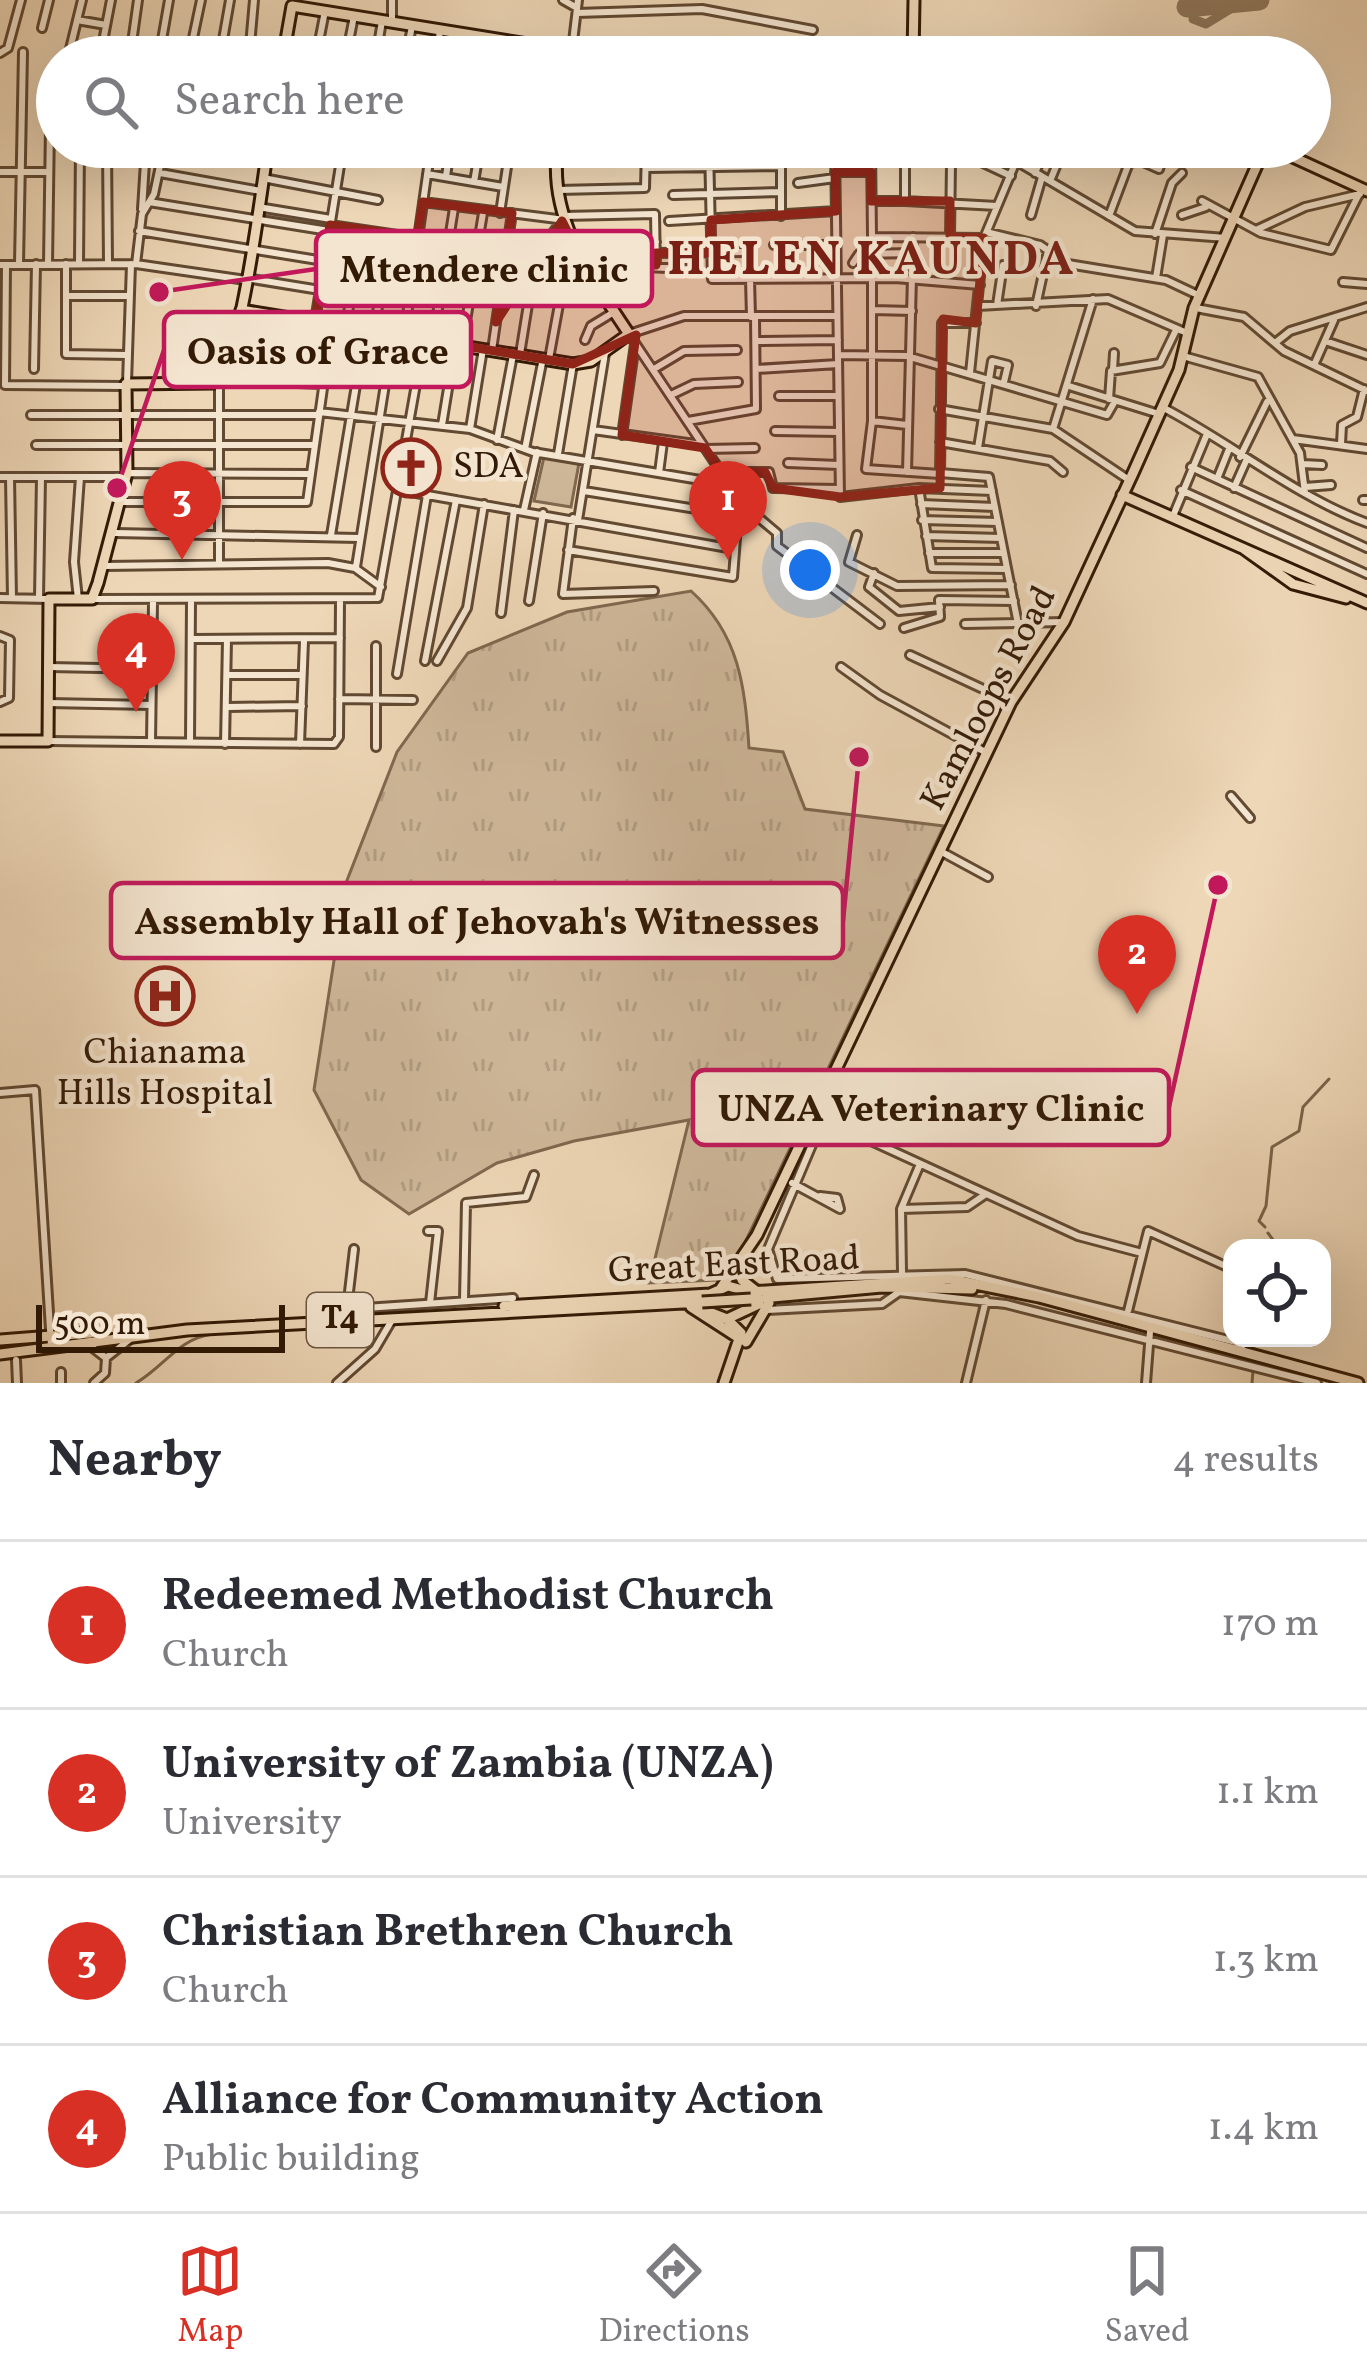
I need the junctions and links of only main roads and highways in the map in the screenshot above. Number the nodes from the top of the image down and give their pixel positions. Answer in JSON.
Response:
{"nodes":[{"id":1,"x":912,"y":0,"type":"edge"},
{"id":2,"x":293,"y":3,"type":"edge"},
{"id":3,"x":287,"y":36,"type":"edge"},
{"id":4,"x":476,"y":36,"type":"edge"},
{"id":5,"x":911,"y":36,"type":"edge"},
{"id":6,"x":265,"y":168,"type":"edge"},
{"id":7,"x":557,"y":168,"type":"edge"},
{"id":8,"x":1258,"y":168,"type":"edge"},
{"id":9,"x":1313,"y":168,"type":"edge"},
{"id":10,"x":1363,"y":191,"type":"edge"},
{"id":11,"x":241,"y":310,"type":"junction"},
{"id":12,"x":1131,"y":476,"type":"junction"},
{"id":13,"x":1122,"y":495,"type":"junction"},
{"id":14,"x":1142,"y":503,"type":"junction"},
{"id":15,"x":1115,"y":510,"type":"junction"},
{"id":16,"x":1365,"y":602,"type":"edge"},
{"id":17,"x":0,"y":742,"type":"edge"},
{"id":18,"x":738,"y":1264,"type":"junction"},
{"id":19,"x":966,"y":1286,"type":"junction"},
{"id":20,"x":721,"y":1287,"type":"junction"},
{"id":21,"x":988,"y":1288,"type":"junction"},
{"id":22,"x":677,"y":1292,"type":"junction"},
{"id":23,"x":747,"y":1298,"type":"junction"},
{"id":24,"x":508,"y":1305,"type":"junction"},
{"id":25,"x":690,"y":1307,"type":"junction"},
{"id":26,"x":766,"y":1307,"type":"junction"},
{"id":27,"x":721,"y":1316,"type":"junction"},
{"id":28,"x":0,"y":1340,"type":"edge"},
{"id":29,"x":53,"y":1342,"type":"junction"},
{"id":30,"x":744,"y":1342,"type":"junction"},
{"id":31,"x":0,"y":1354,"type":"edge"},
{"id":32,"x":726,"y":1383,"type":"edge"},
{"id":33,"x":1337,"y":1383,"type":"edge"},
{"id":34,"x":1358,"y":1383,"type":"edge"}],
"edges":[{"from":1,"to":5,"type":"main road"},
{"from":2,"to":3,"type":"main road"},
{"from":2,"to":4,"type":"main road"},
{"from":6,"to":11,"type":"main road"},
{"from":7,"to":11,"type":"main road"},
{"from":8,"to":12,"type":"main road","name":"Kamloops Road"},
{"from":9,"to":10,"type":"main road"},
{"from":11,"to":17,"type":"main road"},
{"from":12,"to":13,"type":"main road","name":"Kamloops Road"},
{"from":12,"to":14,"type":"main road"},
{"from":13,"to":14,"type":"main road"},
{"from":13,"to":15,"type":"main road","name":"Kamloops Road"},
{"from":14,"to":15,"type":"main road"},
{"from":14,"to":16,"type":"main road"},
{"from":15,"to":18,"type":"main road","name":"Kamloops Road"},
{"from":18,"to":20,"type":"main road","name":"Kamloops Road"},
{"from":18,"to":23,"type":"main road","name":"Kamloops Road"},
{"from":18,"to":23,"type":"main road"},
{"from":19,"to":21,"type":"main road","name":"Great East Road","number":"T4"},
{"from":19,"to":23,"type":"main road","name":"Great East Road","number":"T4"},
{"from":19,"to":26,"type":"main road","name":"Great East Road","number":"T4"},
{"from":20,"to":22,"type":"main road","name":"Great East Road","number":"T4"},
{"from":20,"to":22,"type":"main road"},
{"from":20,"to":23,"type":"main road","name":"Great East Road"},
{"from":20,"to":27,"type":"main road"},
{"from":21,"to":33,"type":"main road","name":"Great East Road","number":"T4"},
{"from":21,"to":34,"type":"main road","name":"Great East Road","number":"T4"},
{"from":22,"to":24,"type":"main road","name":"Great East Road","number":"T4"},
{"from":23,"to":24,"type":"main road","name":"Great East Road","number":"T4","bridge":true},
{"from":23,"to":26,"type":"main road","name":"Great East Road","number":"T4"},
{"from":23,"to":27,"type":"main road"},
{"from":23,"to":30,"type":"main road","name":"Kamloops Road"},
{"from":24,"to":25,"type":"main road","name":"Great East Road","number":"T4"},
{"from":24,"to":29,"type":"main road","name":"Great East Road","number":"T4"},
{"from":24,"to":29,"type":"main road","name":"Great East Road","number":"T4"},
{"from":25,"to":27,"type":"main road","name":"Great East Road","number":"T4"},
{"from":25,"to":30,"type":"main road"},
{"from":26,"to":30,"type":"main road"},
{"from":27,"to":30,"type":"main road"},
{"from":28,"to":29,"type":"main road","name":"Great East Road","number":"T4"},
{"from":29,"to":31,"type":"main road","name":"Great East Road","number":"T4"},
{"from":30,"to":32,"type":"main road"}]}
